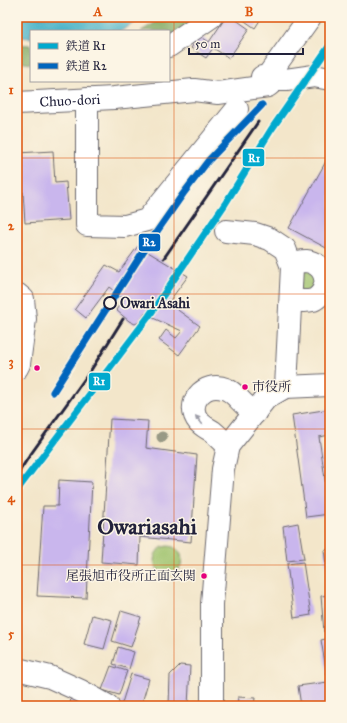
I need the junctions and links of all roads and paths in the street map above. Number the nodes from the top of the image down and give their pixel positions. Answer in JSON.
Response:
{"nodes":[{"id":1,"x":212,"y":17,"type":"edge"},
{"id":2,"x":310,"y":17,"type":"edge"},
{"id":3,"x":170,"y":45,"type":"edge"},
{"id":4,"x":325,"y":74,"type":"edge"},
{"id":5,"x":271,"y":79,"type":"junction"},
{"id":6,"x":87,"y":99,"type":"junction"},
{"id":7,"x":17,"y":103,"type":"edge"},
{"id":8,"x":237,"y":109,"type":"dead end"},
{"id":9,"x":226,"y":231,"type":"dead end"},
{"id":10,"x":291,"y":264,"type":"junction"},
{"id":11,"x":17,"y":294,"type":"edge"},
{"id":12,"x":291,"y":300,"type":"junction"},
{"id":13,"x":17,"y":368,"type":"edge"},
{"id":14,"x":330,"y":385,"type":"edge"},
{"id":15,"x":286,"y":386,"type":"junction"},
{"id":16,"x":255,"y":413,"type":"junction"},
{"id":17,"x":228,"y":446,"type":"junction"},
{"id":18,"x":17,"y":669,"type":"edge"},
{"id":19,"x":108,"y":706,"type":"edge"},
{"id":20,"x":212,"y":706,"type":"edge"}],
"edges":[{"from":1,"to":3,"type":"street"},
{"from":2,"to":5,"type":"street"},
{"from":4,"to":5,"type":"street","name":"Chuo-dori"},
{"from":5,"to":6,"type":"street","name":"Chuo-dori"},
{"from":6,"to":7,"type":"street","name":"Chuo-dori"},
{"from":6,"to":8,"type":"street"},
{"from":9,"to":10,"type":"street"},
{"from":10,"to":12,"type":"street"},
{"from":10,"to":12,"type":"street"},
{"from":11,"to":13,"type":"street"},
{"from":12,"to":15,"type":"street"},
{"from":14,"to":15,"type":"street"},
{"from":15,"to":16,"type":"street"},
{"from":16,"to":17,"type":"street"},
{"from":17,"to":16,"type":"street","one_way":true},
{"from":17,"to":20,"type":"street"},
{"from":18,"to":19,"type":"street"}]}
